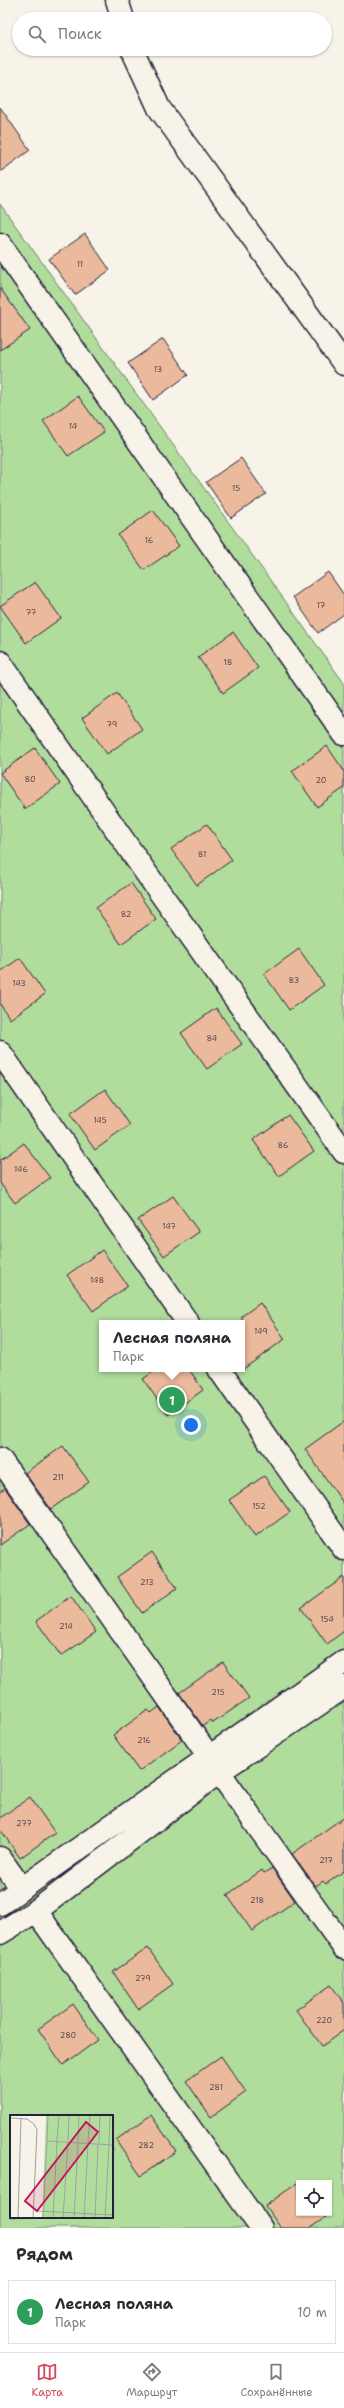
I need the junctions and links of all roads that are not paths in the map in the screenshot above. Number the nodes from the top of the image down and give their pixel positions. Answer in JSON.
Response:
{"nodes":[{"id":1,"x":117,"y":0,"type":"edge"},
{"id":2,"x":121,"y":12,"type":"edge"},
{"id":3,"x":135,"y":56,"type":"edge"},
{"id":4,"x":0,"y":244,"type":"edge"},
{"id":5,"x":344,"y":364,"type":"edge"},
{"id":6,"x":0,"y":662,"type":"edge"},
{"id":7,"x":344,"y":734,"type":"edge"},
{"id":8,"x":0,"y":1052,"type":"edge"},
{"id":9,"x":344,"y":1152,"type":"edge"},
{"id":10,"x":186,"y":1320,"type":"edge"},
{"id":11,"x":221,"y":1372,"type":"edge"},
{"id":12,"x":0,"y":1459,"type":"edge"},
{"id":13,"x":344,"y":1549,"type":"edge"},
{"id":14,"x":344,"y":1662,"type":"edge"},
{"id":15,"x":344,"y":1687,"type":"edge"},
{"id":16,"x":214,"y":1765,"type":"junction"},
{"id":17,"x":0,"y":1858,"type":"edge"},
{"id":18,"x":22,"y":1889,"type":"junction"},
{"id":19,"x":0,"y":1904,"type":"edge"},
{"id":20,"x":36,"y":1911,"type":"junction"},
{"id":21,"x":0,"y":1933,"type":"edge"},
{"id":22,"x":344,"y":1948,"type":"edge"},
{"id":23,"x":261,"y":2228,"type":"edge"}],
"edges":[{"from":1,"to":2,"type":"street"},
{"from":3,"to":5,"type":"street"},
{"from":4,"to":7,"type":"street"},
{"from":6,"to":9,"type":"street"},
{"from":8,"to":10,"type":"street"},
{"from":11,"to":13,"type":"street"},
{"from":12,"to":16,"type":"street"},
{"from":14,"to":16,"type":"street"},
{"from":15,"to":16,"type":"street"},
{"from":16,"to":18,"type":"street"},
{"from":16,"to":20,"type":"street"},
{"from":16,"to":22,"type":"street"},
{"from":17,"to":18,"type":"street"},
{"from":18,"to":19,"type":"street"},
{"from":20,"to":21,"type":"street"},
{"from":20,"to":23,"type":"street"}]}
